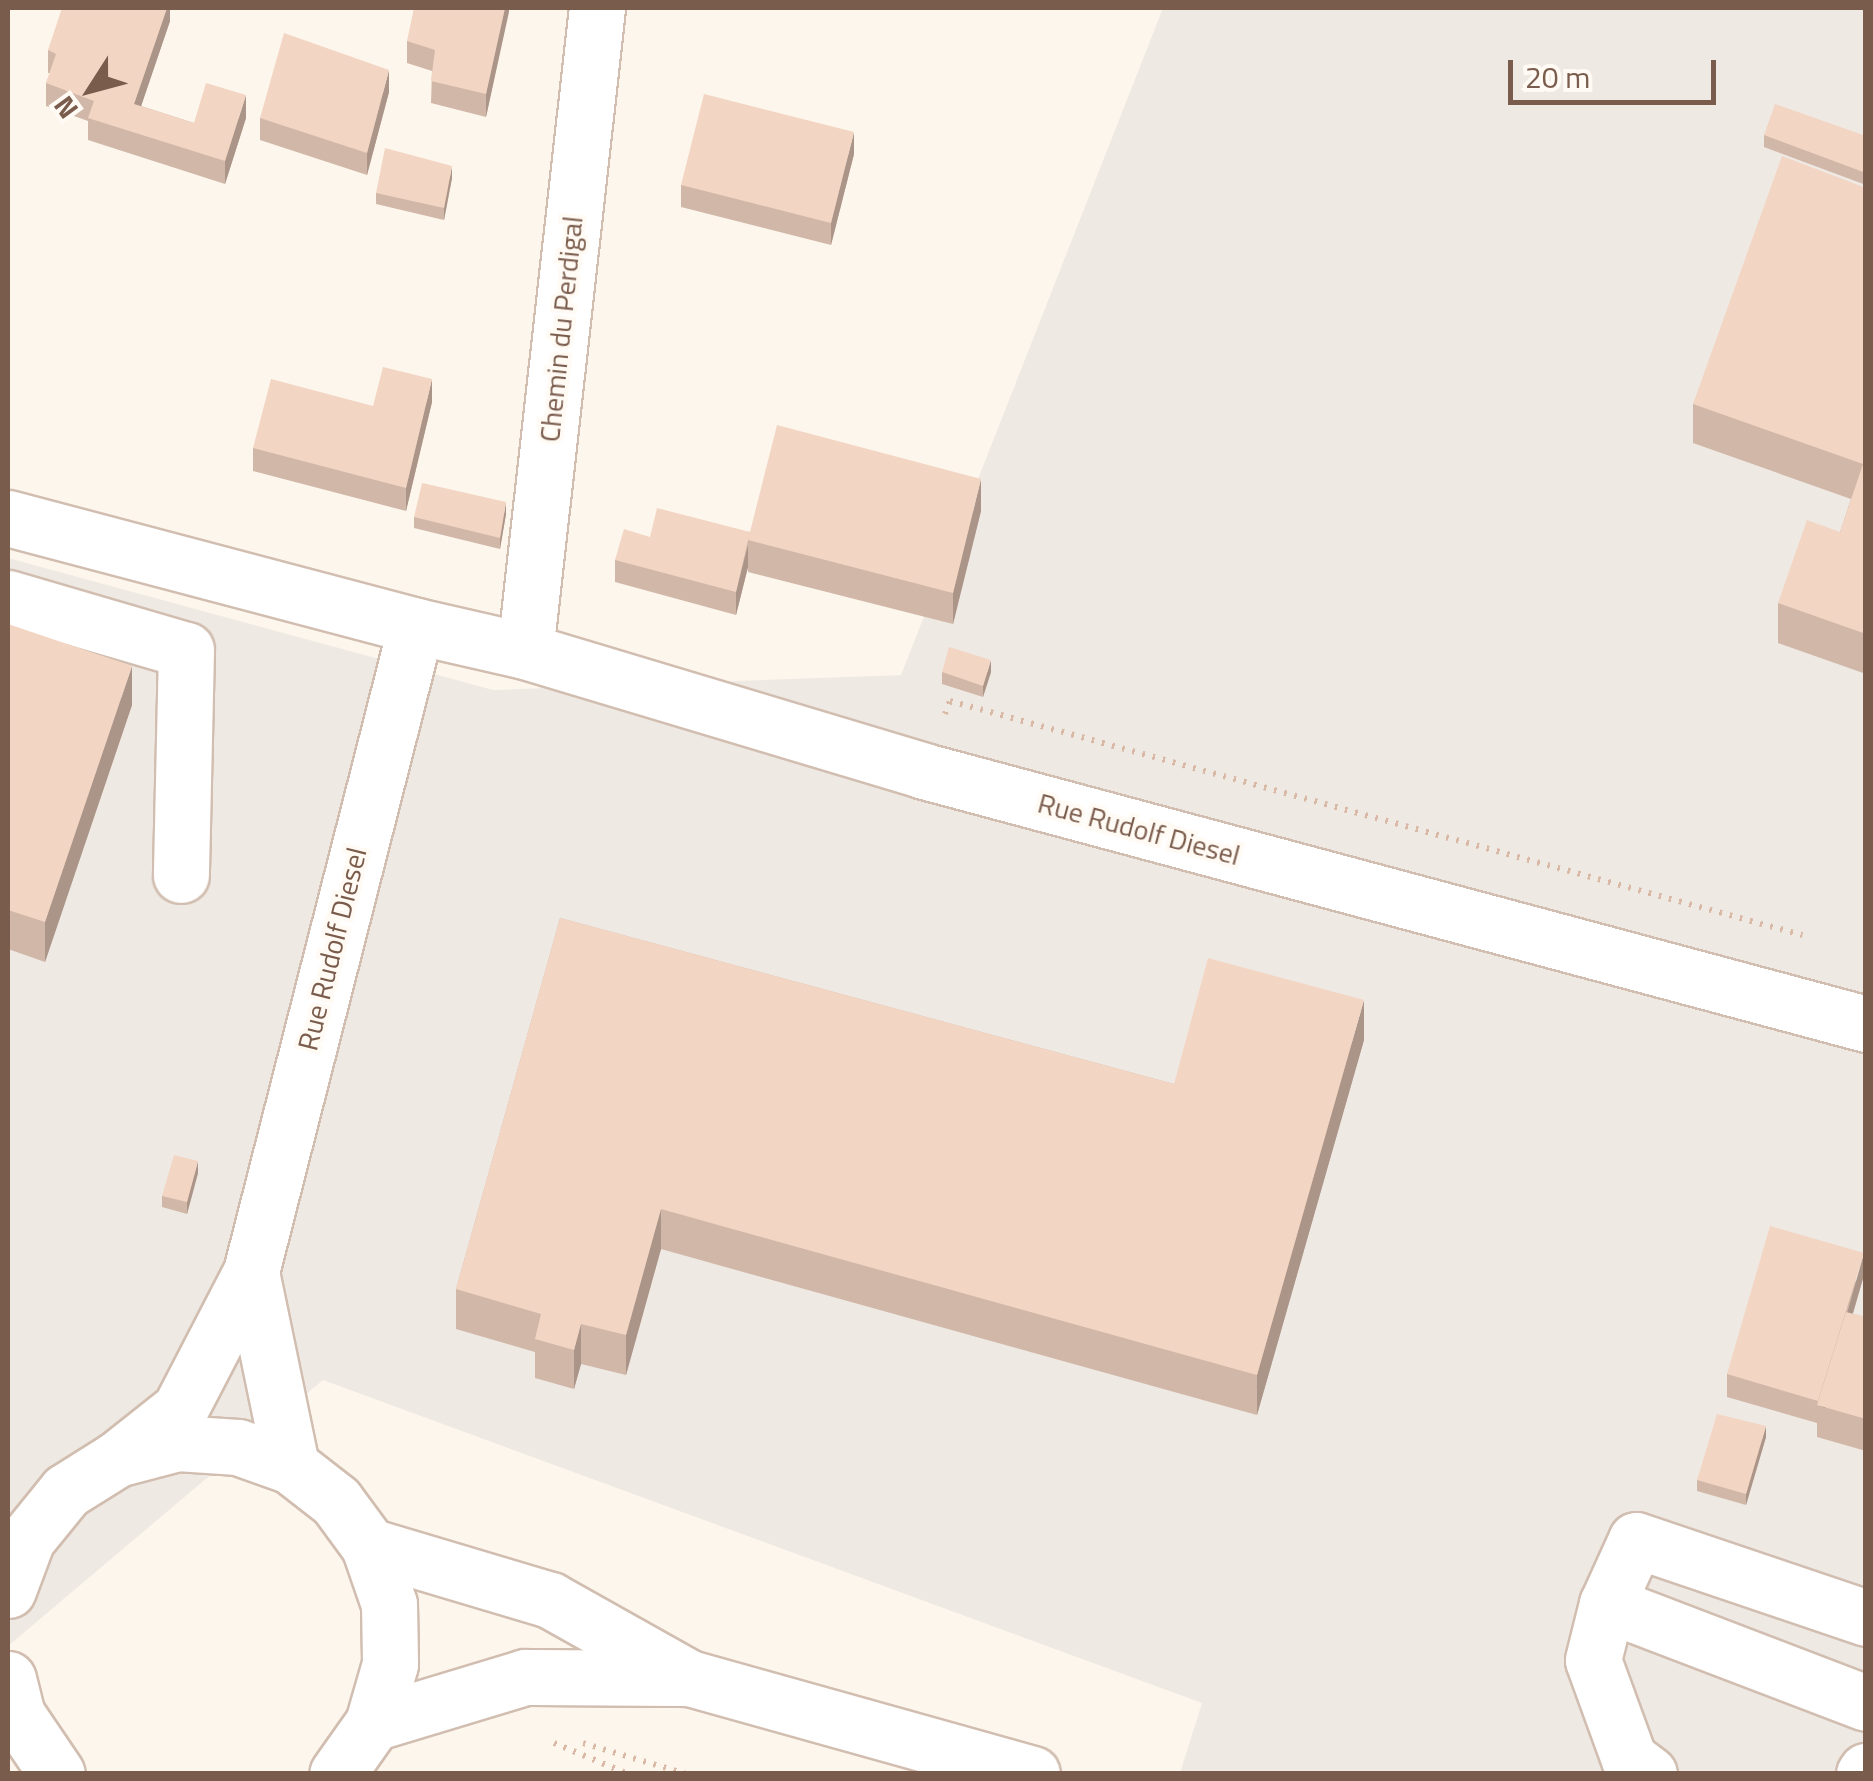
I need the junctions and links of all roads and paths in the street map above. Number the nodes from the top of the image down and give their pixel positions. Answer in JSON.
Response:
{"nodes":[{"id":1,"x":598,"y":8,"type":"edge"},
{"id":2,"x":8,"y":518,"type":"edge"},
{"id":3,"x":8,"y":598,"type":"edge"},
{"id":4,"x":416,"y":626,"type":"junction"},
{"id":5,"x":524,"y":651,"type":"junction"},
{"id":6,"x":924,"y":771,"type":"junction"},
{"id":7,"x":180,"y":875,"type":"dead end"},
{"id":8,"x":1811,"y":938,"type":"dead end"},
{"id":9,"x":1866,"y":1024,"type":"edge"},
{"id":10,"x":250,"y":1272,"type":"junction"},
{"id":11,"x":118,"y":1458,"type":"junction"},
{"id":12,"x":291,"y":1466,"type":"junction"},
{"id":13,"x":369,"y":1546,"type":"junction"},
{"id":14,"x":8,"y":1590,"type":"edge"},
{"id":15,"x":1608,"y":1604,"type":"junction"},
{"id":16,"x":1866,"y":1618,"type":"edge"},
{"id":17,"x":689,"y":1678,"type":"junction"},
{"id":18,"x":8,"y":1679,"type":"edge"},
{"id":19,"x":1866,"y":1703,"type":"edge"},
{"id":20,"x":374,"y":1723,"type":"junction"},
{"id":21,"x":540,"y":1742,"type":"dead end"},
{"id":22,"x":57,"y":1774,"type":"edge"},
{"id":23,"x":337,"y":1774,"type":"edge"},
{"id":24,"x":628,"y":1774,"type":"edge"},
{"id":25,"x":1032,"y":1774,"type":"edge"},
{"id":26,"x":1649,"y":1774,"type":"edge"}],
"edges":[{"from":1,"to":5,"type":"street","name":"Chemin du Perdigal"},
{"from":2,"to":4,"type":"street","name":"Rue Rudolf Diesel"},
{"from":3,"to":7,"type":"street"},
{"from":4,"to":5,"type":"street","name":"Rue Rudolf Diesel"},
{"from":4,"to":10,"type":"street","name":"Rue Rudolf Diesel"},
{"from":5,"to":6,"type":"street","name":"Rue Rudolf Diesel"},
{"from":6,"to":8,"type":"path"},
{"from":6,"to":9,"type":"street","name":"Rue Rudolf Diesel"},
{"from":10,"to":11,"type":"street","name":"Rue Rudolf Diesel"},
{"from":10,"to":12,"type":"street","name":"Rue Rudolf Diesel"},
{"from":11,"to":12,"type":"street"},
{"from":11,"to":14,"type":"street"},
{"from":12,"to":13,"type":"street"},
{"from":13,"to":17,"type":"street"},
{"from":13,"to":20,"type":"street"},
{"from":15,"to":16,"type":"street"},
{"from":15,"to":19,"type":"street"},
{"from":15,"to":26,"type":"street"},
{"from":17,"to":20,"type":"street"},
{"from":17,"to":25,"type":"street"},
{"from":18,"to":22,"type":"street"},
{"from":20,"to":23,"type":"street"},
{"from":21,"to":24,"type":"path"}]}
